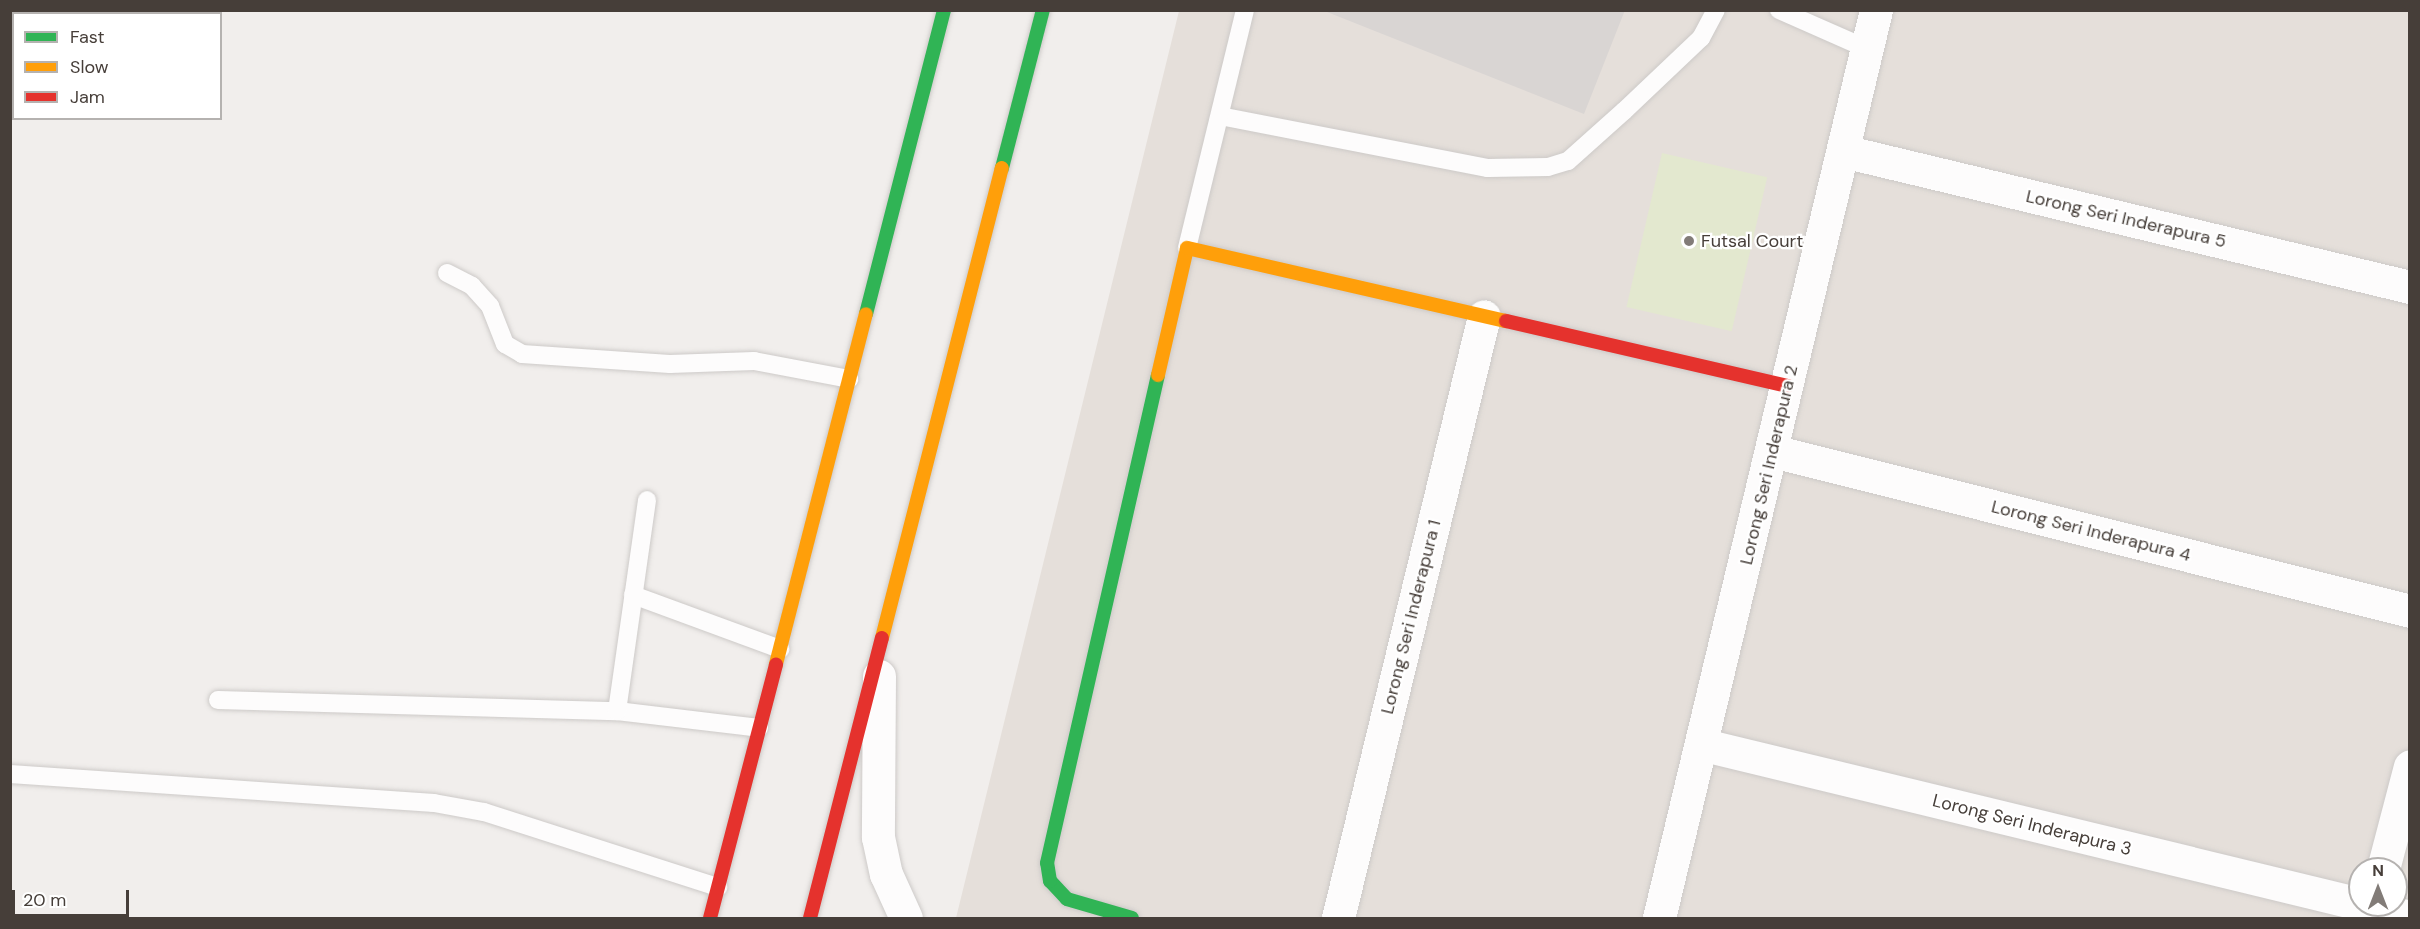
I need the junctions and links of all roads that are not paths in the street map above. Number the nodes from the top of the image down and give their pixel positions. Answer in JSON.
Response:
{"nodes":[{"id":1,"x":944,"y":10,"type":"edge"},
{"id":2,"x":1043,"y":10,"type":"edge"},
{"id":3,"x":1245,"y":10,"type":"edge"},
{"id":4,"x":1716,"y":10,"type":"edge"},
{"id":5,"x":1779,"y":10,"type":"edge"},
{"id":6,"x":1876,"y":10,"type":"edge"},
{"id":7,"x":1866,"y":48,"type":"junction"},
{"id":8,"x":1220,"y":116,"type":"junction"},
{"id":9,"x":1843,"y":151,"type":"junction"},
{"id":10,"x":1187,"y":248,"type":"junction"},
{"id":11,"x":447,"y":273,"type":"dead end"},
{"id":12,"x":2409,"y":287,"type":"edge"},
{"id":13,"x":1484,"y":316,"type":"junction"},
{"id":14,"x":849,"y":379,"type":"junction"},
{"id":15,"x":1787,"y":386,"type":"junction"},
{"id":16,"x":1773,"y":451,"type":"junction"},
{"id":17,"x":647,"y":500,"type":"dead end"},
{"id":18,"x":633,"y":595,"type":"junction"},
{"id":19,"x":2409,"y":611,"type":"edge"},
{"id":20,"x":879,"y":647,"type":"junction"},
{"id":21,"x":780,"y":649,"type":"junction"},
{"id":22,"x":218,"y":700,"type":"dead end"},
{"id":23,"x":617,"y":711,"type":"junction"},
{"id":24,"x":759,"y":728,"type":"junction"},
{"id":25,"x":1704,"y":745,"type":"junction"},
{"id":26,"x":2409,"y":766,"type":"edge"},
{"id":27,"x":10,"y":774,"type":"edge"},
{"id":28,"x":2387,"y":857,"type":"edge"},
{"id":29,"x":718,"y":887,"type":"junction"},
{"id":30,"x":2348,"y":900,"type":"edge"},
{"id":31,"x":710,"y":918,"type":"edge"},
{"id":32,"x":810,"y":918,"type":"edge"},
{"id":33,"x":906,"y":918,"type":"edge"},
{"id":34,"x":1132,"y":918,"type":"edge"},
{"id":35,"x":1338,"y":918,"type":"edge"},
{"id":36,"x":1659,"y":918,"type":"edge"}],
"edges":[{"from":1,"to":14,"type":"main road"},
{"from":2,"to":20,"type":"main road"},
{"from":3,"to":8,"type":"lane"},
{"from":4,"to":8,"type":"lane"},
{"from":5,"to":7,"type":"lane"},
{"from":6,"to":7,"type":"street","name":"Lorong Seri Inderapura 2"},
{"from":7,"to":9,"type":"street","name":"Lorong Seri Inderapura 2"},
{"from":8,"to":10,"type":"lane"},
{"from":9,"to":12,"type":"street","name":"Lorong Seri Inderapura 5"},
{"from":9,"to":15,"type":"street","name":"Lorong Seri Inderapura 2"},
{"from":10,"to":13,"type":"main road"},
{"from":10,"to":34,"type":"main road"},
{"from":11,"to":14,"type":"lane"},
{"from":13,"to":15,"type":"main road"},
{"from":13,"to":35,"type":"street","name":"Lorong Seri Inderapura 1"},
{"from":14,"to":21,"type":"main road"},
{"from":15,"to":16,"type":"street","name":"Lorong Seri Inderapura 2"},
{"from":16,"to":19,"type":"street","name":"Lorong Seri Inderapura 4"},
{"from":16,"to":25,"type":"street","name":"Lorong Seri Inderapura 2"},
{"from":17,"to":18,"type":"lane"},
{"from":18,"to":21,"type":"lane"},
{"from":18,"to":23,"type":"lane"},
{"from":20,"to":32,"type":"main road"},
{"from":20,"to":33,"type":"street"},
{"from":21,"to":24,"type":"main road"},
{"from":22,"to":23,"type":"lane"},
{"from":23,"to":24,"type":"lane"},
{"from":24,"to":29,"type":"main road"},
{"from":25,"to":30,"type":"street","name":"Lorong Seri Inderapura 3"},
{"from":25,"to":36,"type":"street","name":"Lorong Seri Inderapura 2"},
{"from":26,"to":28,"type":"street"},
{"from":27,"to":29,"type":"lane"},
{"from":29,"to":31,"type":"main road"}]}
